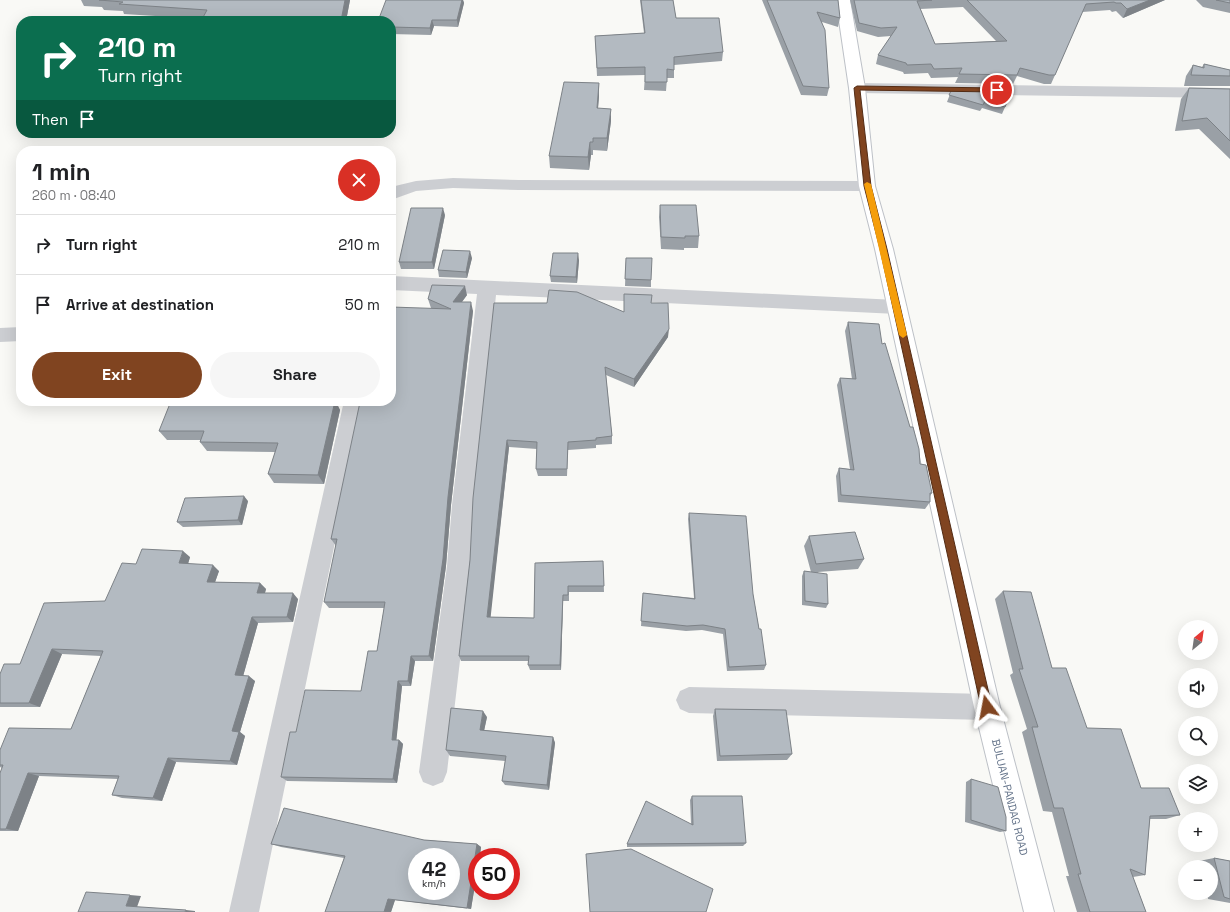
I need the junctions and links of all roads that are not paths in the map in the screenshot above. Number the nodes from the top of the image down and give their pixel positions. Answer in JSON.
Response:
{"nodes":[{"id":1,"x":843,"y":0,"type":"edge"},
{"id":2,"x":857,"y":88,"type":"junction"},
{"id":3,"x":1230,"y":93,"type":"edge"},
{"id":4,"x":867,"y":186,"type":"junction"},
{"id":5,"x":396,"y":191,"type":"edge"},
{"id":6,"x":396,"y":282,"type":"edge"},
{"id":7,"x":487,"y":288,"type":"junction"},
{"id":8,"x":897,"y":307,"type":"junction"},
{"id":9,"x":16,"y":334,"type":"edge"},
{"id":10,"x":0,"y":335,"type":"edge"},
{"id":11,"x":353,"y":406,"type":"edge"},
{"id":12,"x":689,"y":700,"type":"dead end"},
{"id":13,"x":987,"y":707,"type":"junction"},
{"id":14,"x":433,"y":772,"type":"dead end"},
{"id":15,"x":244,"y":912,"type":"edge"},
{"id":16,"x":1039,"y":912,"type":"edge"}],
"edges":[{"from":1,"to":2,"type":"main road","name":"BULUAN-PANDAG ROAD"},
{"from":2,"to":3,"type":"street"},
{"from":2,"to":4,"type":"main road","name":"BULUAN-PANDAG ROAD"},
{"from":4,"to":5,"type":"street"},
{"from":4,"to":8,"type":"main road","name":"BULUAN-PANDAG ROAD"},
{"from":6,"to":7,"type":"street"},
{"from":7,"to":8,"type":"street"},
{"from":7,"to":14,"type":"street"},
{"from":8,"to":13,"type":"main road","name":"BULUAN-PANDAG ROAD"},
{"from":9,"to":10,"type":"street"},
{"from":11,"to":15,"type":"street"},
{"from":12,"to":13,"type":"street"},
{"from":13,"to":16,"type":"main road","name":"BULUAN-PANDAG ROAD"}]}
